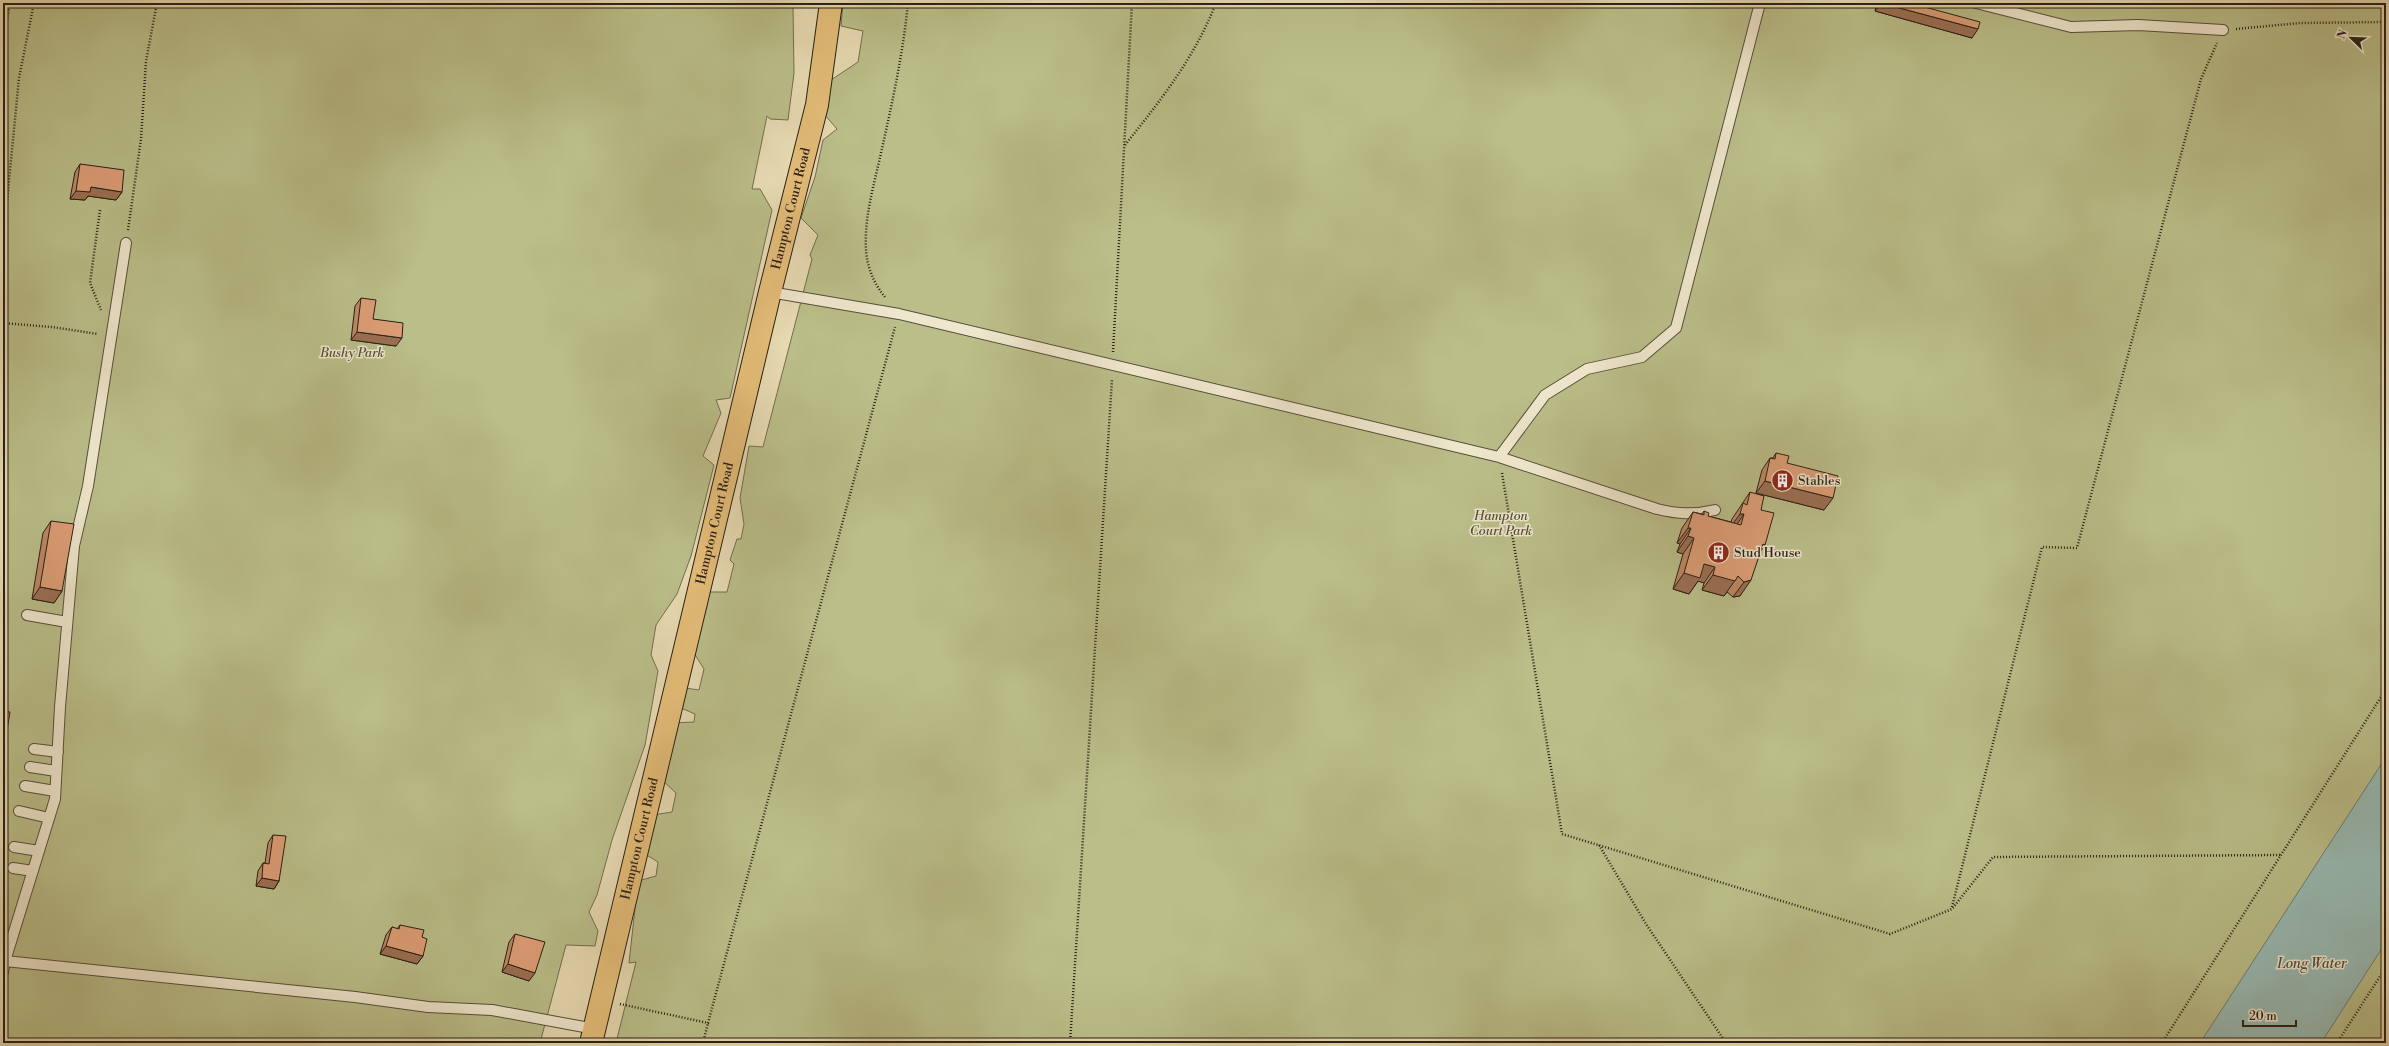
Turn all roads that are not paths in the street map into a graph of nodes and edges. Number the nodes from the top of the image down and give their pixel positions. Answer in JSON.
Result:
{"nodes":[{"id":1,"x":831,"y":3,"type":"edge"},
{"id":2,"x":1760,"y":3,"type":"edge"},
{"id":3,"x":1976,"y":3,"type":"edge"},
{"id":4,"x":2223,"y":30,"type":"road end"},
{"id":5,"x":126,"y":243,"type":"road end"},
{"id":6,"x":770,"y":292,"type":"junction"},
{"id":7,"x":1499,"y":457,"type":"junction"},
{"id":8,"x":1715,"y":510,"type":"dead end"},
{"id":9,"x":27,"y":615,"type":"dead end"},
{"id":10,"x":68,"y":622,"type":"junction"},
{"id":11,"x":34,"y":748,"type":"dead end"},
{"id":12,"x":58,"y":752,"type":"junction"},
{"id":13,"x":30,"y":767,"type":"dead end"},
{"id":14,"x":56,"y":771,"type":"junction"},
{"id":15,"x":26,"y":786,"type":"dead end"},
{"id":16,"x":55,"y":791,"type":"junction"},
{"id":17,"x":19,"y":811,"type":"dead end"},
{"id":18,"x":49,"y":818,"type":"junction"},
{"id":19,"x":14,"y":846,"type":"dead end"},
{"id":20,"x":39,"y":851,"type":"junction"},
{"id":21,"x":13,"y":868,"type":"dead end"},
{"id":22,"x":32,"y":871,"type":"junction"},
{"id":23,"x":4,"y":961,"type":"edge"},
{"id":24,"x":3,"y":972,"type":"edge"},
{"id":25,"x":593,"y":1036,"type":"edge"}],
"edges":[{"from":1,"to":6,"type":"main road","name":"Hampton Court Road"},
{"from":2,"to":7,"type":"lane"},
{"from":3,"to":4,"type":"lane"},
{"from":5,"to":10,"type":"lane"},
{"from":6,"to":7,"type":"lane"},
{"from":6,"to":25,"type":"main road","name":"Hampton Court Road"},
{"from":7,"to":8,"type":"lane"},
{"from":9,"to":10,"type":"lane"},
{"from":10,"to":12,"type":"lane"},
{"from":11,"to":12,"type":"lane"},
{"from":12,"to":14,"type":"lane"},
{"from":13,"to":14,"type":"lane"},
{"from":14,"to":16,"type":"lane"},
{"from":15,"to":16,"type":"lane"},
{"from":16,"to":18,"type":"lane"},
{"from":17,"to":18,"type":"lane"},
{"from":18,"to":20,"type":"lane"},
{"from":19,"to":20,"type":"lane"},
{"from":20,"to":22,"type":"lane"},
{"from":21,"to":22,"type":"lane"},
{"from":22,"to":23,"type":"lane"},
{"from":23,"to":24,"type":"lane"},
{"from":23,"to":25,"type":"lane"}]}
